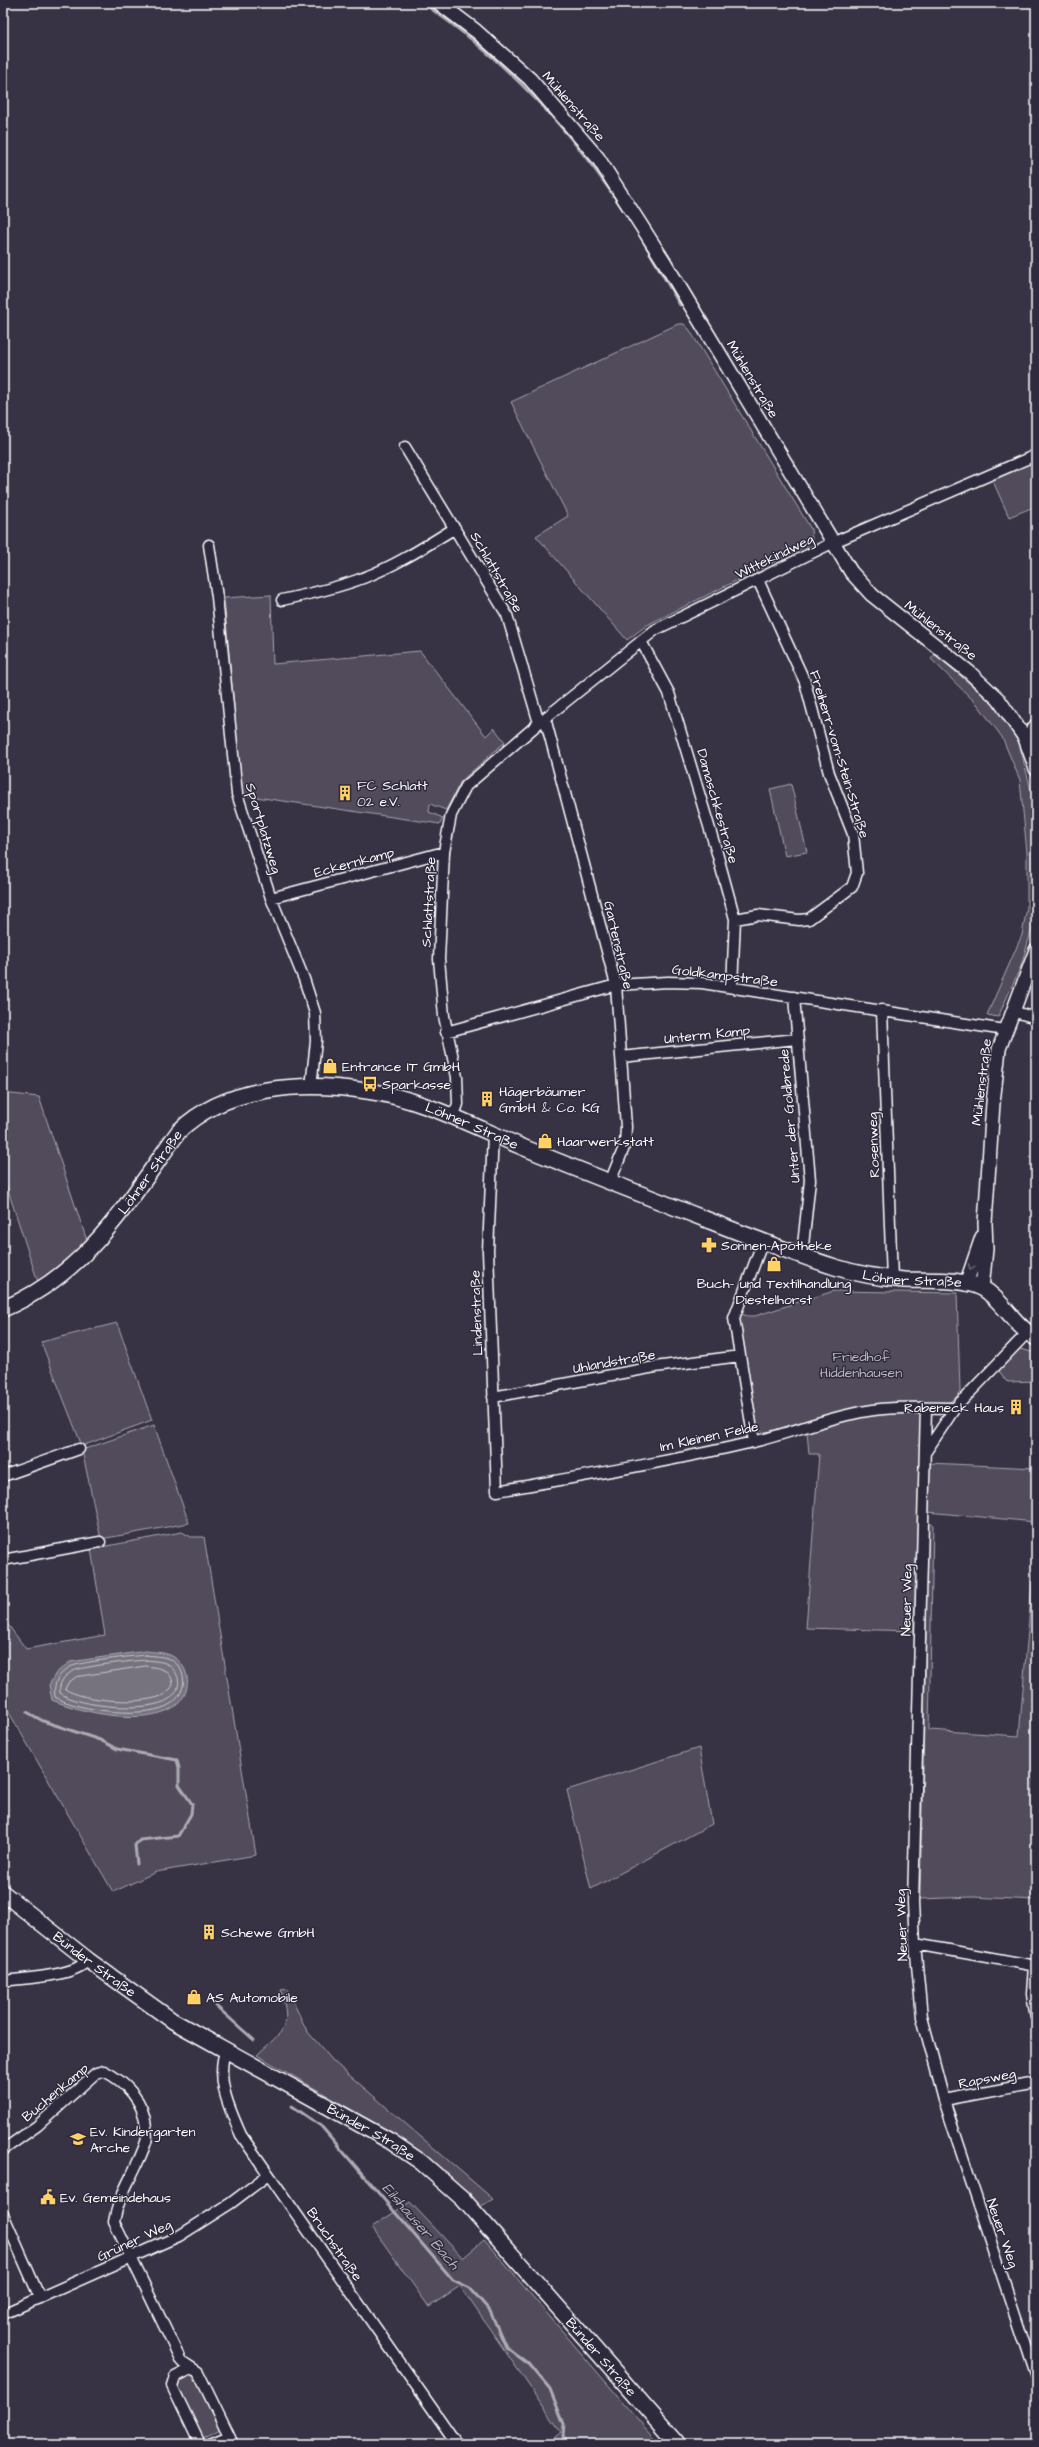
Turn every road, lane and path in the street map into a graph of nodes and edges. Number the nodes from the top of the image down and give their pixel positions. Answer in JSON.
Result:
{"nodes":[{"id":1,"x":439,"y":3,"type":"edge"},
{"id":2,"x":405,"y":447,"type":"dead end"},
{"id":3,"x":1036,"y":455,"type":"edge"},
{"id":4,"x":455,"y":528,"type":"junction"},
{"id":5,"x":832,"y":543,"type":"junction"},
{"id":6,"x":209,"y":545,"type":"dead end"},
{"id":7,"x":758,"y":580,"type":"junction"},
{"id":8,"x":282,"y":600,"type":"dead end"},
{"id":9,"x":641,"y":641,"type":"junction"},
{"id":10,"x":542,"y":720,"type":"junction"},
{"id":11,"x":1036,"y":723,"type":"edge"},
{"id":12,"x":1025,"y":738,"type":"junction"},
{"id":13,"x":1036,"y":769,"type":"edge"},
{"id":14,"x":444,"y":852,"type":"junction"},
{"id":15,"x":271,"y":898,"type":"junction"},
{"id":16,"x":735,"y":919,"type":"junction"},
{"id":17,"x":1036,"y":950,"type":"edge"},
{"id":18,"x":616,"y":985,"type":"junction"},
{"id":19,"x":732,"y":987,"type":"junction"},
{"id":20,"x":794,"y":997,"type":"junction"},
{"id":21,"x":882,"y":1010,"type":"junction"},
{"id":22,"x":1012,"y":1011,"type":"junction"},
{"id":23,"x":1036,"y":1018,"type":"edge"},
{"id":24,"x":1005,"y":1030,"type":"junction"},
{"id":25,"x":446,"y":1032,"type":"junction"},
{"id":26,"x":797,"y":1039,"type":"junction"},
{"id":27,"x":621,"y":1057,"type":"junction"},
{"id":28,"x":311,"y":1087,"type":"junction"},
{"id":29,"x":453,"y":1118,"type":"junction"},
{"id":30,"x":493,"y":1134,"type":"junction"},
{"id":31,"x":610,"y":1182,"type":"junction"},
{"id":32,"x":985,"y":1223,"type":"junction"},
{"id":33,"x":763,"y":1241,"type":"junction"},
{"id":34,"x":802,"y":1256,"type":"junction"},
{"id":35,"x":892,"y":1279,"type":"junction"},
{"id":36,"x":966,"y":1284,"type":"junction"},
{"id":37,"x":982,"y":1288,"type":"junction"},
{"id":38,"x":3,"y":1310,"type":"edge"},
{"id":39,"x":1032,"y":1336,"type":"edge"},
{"id":40,"x":740,"y":1356,"type":"junction"},
{"id":41,"x":493,"y":1397,"type":"junction"},
{"id":42,"x":926,"y":1408,"type":"junction"},
{"id":43,"x":955,"y":1408,"type":"junction"},
{"id":44,"x":754,"y":1442,"type":"junction"},
{"id":45,"x":79,"y":1449,"type":"dead end"},
{"id":46,"x":925,"y":1454,"type":"junction"},
{"id":47,"x":3,"y":1476,"type":"edge"},
{"id":48,"x":497,"y":1491,"type":"joint"},
{"id":49,"x":100,"y":1542,"type":"dead end"},
{"id":50,"x":3,"y":1560,"type":"edge"},
{"id":51,"x":3,"y":1893,"type":"edge"},
{"id":52,"x":915,"y":1944,"type":"junction"},
{"id":53,"x":88,"y":1960,"type":"junction"},
{"id":54,"x":1035,"y":1966,"type":"edge"},
{"id":55,"x":3,"y":1981,"type":"edge"},
{"id":56,"x":1036,"y":2017,"type":"edge"},
{"id":57,"x":226,"y":2049,"type":"junction"},
{"id":58,"x":1036,"y":2083,"type":"edge"},
{"id":59,"x":944,"y":2100,"type":"junction"},
{"id":60,"x":4,"y":2147,"type":"edge"},
{"id":61,"x":268,"y":2175,"type":"junction"},
{"id":62,"x":3,"y":2214,"type":"edge"},
{"id":63,"x":131,"y":2259,"type":"junction"},
{"id":64,"x":40,"y":2298,"type":"junction"},
{"id":65,"x":3,"y":2314,"type":"edge"},
{"id":66,"x":191,"y":2369,"type":"junction"},
{"id":67,"x":1036,"y":2378,"type":"edge"},
{"id":68,"x":231,"y":2440,"type":"edge"},
{"id":69,"x":200,"y":2444,"type":"edge"},
{"id":70,"x":210,"y":2444,"type":"edge"},
{"id":71,"x":457,"y":2444,"type":"edge"},
{"id":72,"x":678,"y":2444,"type":"edge"}],
"edges":[{"from":1,"to":5,"type":"street","name":"Mühlenstraße"},
{"from":2,"to":4,"type":"street","name":"Schlattstraße"},
{"from":3,"to":5,"type":"street","name":"Wittekindweg"},
{"from":4,"to":8,"type":"street"},
{"from":4,"to":10,"type":"street","name":"Schlattstraße"},
{"from":5,"to":7,"type":"street","name":"Wittekindweg"},
{"from":5,"to":12,"type":"street","name":"Mühlenstraße"},
{"from":6,"to":15,"type":"street","name":"Sportplatzweg"},
{"from":7,"to":9,"type":"street","name":"Wittekindweg"},
{"from":7,"to":16,"type":"street","name":"Freiherr-vom-Stein-Straße"},
{"from":9,"to":10,"type":"street","name":"Wittekindweg"},
{"from":9,"to":16,"type":"street","name":"Damaschkestraße"},
{"from":10,"to":14,"type":"street","name":"Schlattstraße"},
{"from":10,"to":18,"type":"street","name":"Gartenstraße"},
{"from":11,"to":12,"type":"street"},
{"from":12,"to":13,"type":"street","name":"Mühlenstraße"},
{"from":14,"to":15,"type":"street","name":"Eckernkamp"},
{"from":14,"to":25,"type":"street","name":"Schlattstraße"},
{"from":15,"to":28,"type":"street","name":"Sportplatzweg"},
{"from":16,"to":19,"type":"street","name":"Damaschkestraße"},
{"from":17,"to":22,"type":"street","name":"Mühlenstraße"},
{"from":18,"to":19,"type":"street","name":"Goldkampstraße"},
{"from":18,"to":25,"type":"street","name":"Goldkampstraße"},
{"from":18,"to":27,"type":"street","name":"Gartenstraße"},
{"from":19,"to":20,"type":"street","name":"Goldkampstraße"},
{"from":20,"to":21,"type":"street","name":"Goldkampstraße"},
{"from":20,"to":26,"type":"street","name":"Unter der Goldbrede"},
{"from":21,"to":24,"type":"street","name":"Goldkampstraße"},
{"from":21,"to":35,"type":"street","name":"Rosenweg"},
{"from":22,"to":23,"type":"street"},
{"from":22,"to":24,"type":"street","name":"Mühlenstraße"},
{"from":24,"to":32,"type":"street","name":"Mühlenstraße"},
{"from":25,"to":29,"type":"street","name":"Schlattstraße"},
{"from":26,"to":27,"type":"street","name":"Unterm Kamp"},
{"from":26,"to":34,"type":"street","name":"Unter der Goldbrede"},
{"from":27,"to":31,"type":"street","name":"Gartenstraße"},
{"from":28,"to":29,"type":"main road","name":"Löhner Straße"},
{"from":28,"to":38,"type":"main road","name":"Löhner Straße"},
{"from":29,"to":30,"type":"main road","name":"Löhner Straße"},
{"from":30,"to":31,"type":"main road","name":"Löhner Straße"},
{"from":30,"to":41,"type":"street","name":"Lindenstraße"},
{"from":31,"to":33,"type":"main road","name":"Löhner Straße"},
{"from":32,"to":36,"type":"street","name":"Mühlenstraße","one_way":true},
{"from":32,"to":37,"type":"street","name":"Mühlenstraße"},
{"from":33,"to":34,"type":"main road","name":"Löhner Straße"},
{"from":33,"to":40,"type":"street"},
{"from":34,"to":35,"type":"main road","name":"Löhner Straße"},
{"from":35,"to":36,"type":"main road","name":"Löhner Straße"},
{"from":36,"to":37,"type":"main road","name":"Löhner Straße"},
{"from":37,"to":39,"type":"main road","name":"Löhner Straße"},
{"from":39,"to":43,"type":"street"},
{"from":40,"to":41,"type":"street","name":"Uhlandstraße"},
{"from":40,"to":44,"type":"street"},
{"from":41,"to":48,"type":"street","name":"Lindenstraße"},
{"from":42,"to":43,"type":"street"},
{"from":42,"to":44,"type":"street","name":"Im Kleinen Felde"},
{"from":42,"to":46,"type":"street","name":"Neuer Weg"},
{"from":43,"to":46,"type":"street"},
{"from":44,"to":48,"type":"street","name":"Im Kleinen Felde"},
{"from":45,"to":47,"type":"street"},
{"from":46,"to":52,"type":"street","name":"Neuer Weg"},
{"from":49,"to":50,"type":"street"},
{"from":51,"to":53,"type":"main road","name":"Bünder Straße"},
{"from":52,"to":54,"type":"street"},
{"from":52,"to":59,"type":"street","name":"Neuer Weg"},
{"from":53,"to":55,"type":"street"},
{"from":53,"to":57,"type":"main road","name":"Bünder Straße"},
{"from":54,"to":56,"type":"street"},
{"from":57,"to":61,"type":"street","name":"Bruchstraße"},
{"from":57,"to":72,"type":"main road","name":"Bünder Straße"},
{"from":58,"to":59,"type":"street","name":"Rapsweg"},
{"from":59,"to":67,"type":"street","name":"Neuer Weg"},
{"from":60,"to":63,"type":"street","name":"Buchenkamp"},
{"from":61,"to":63,"type":"street","name":"Grüner Weg"},
{"from":61,"to":71,"type":"street","name":"Bruchstraße"},
{"from":62,"to":64,"type":"street"},
{"from":63,"to":64,"type":"street","name":"Grüner Weg"},
{"from":63,"to":66,"type":"street","name":"Buchenkamp"},
{"from":64,"to":65,"type":"street","name":"Grüner Weg"},
{"from":66,"to":68,"type":"street","name":"Buchenkamp"},
{"from":66,"to":69,"type":"street"},
{"from":68,"to":70,"type":"street"}]}
